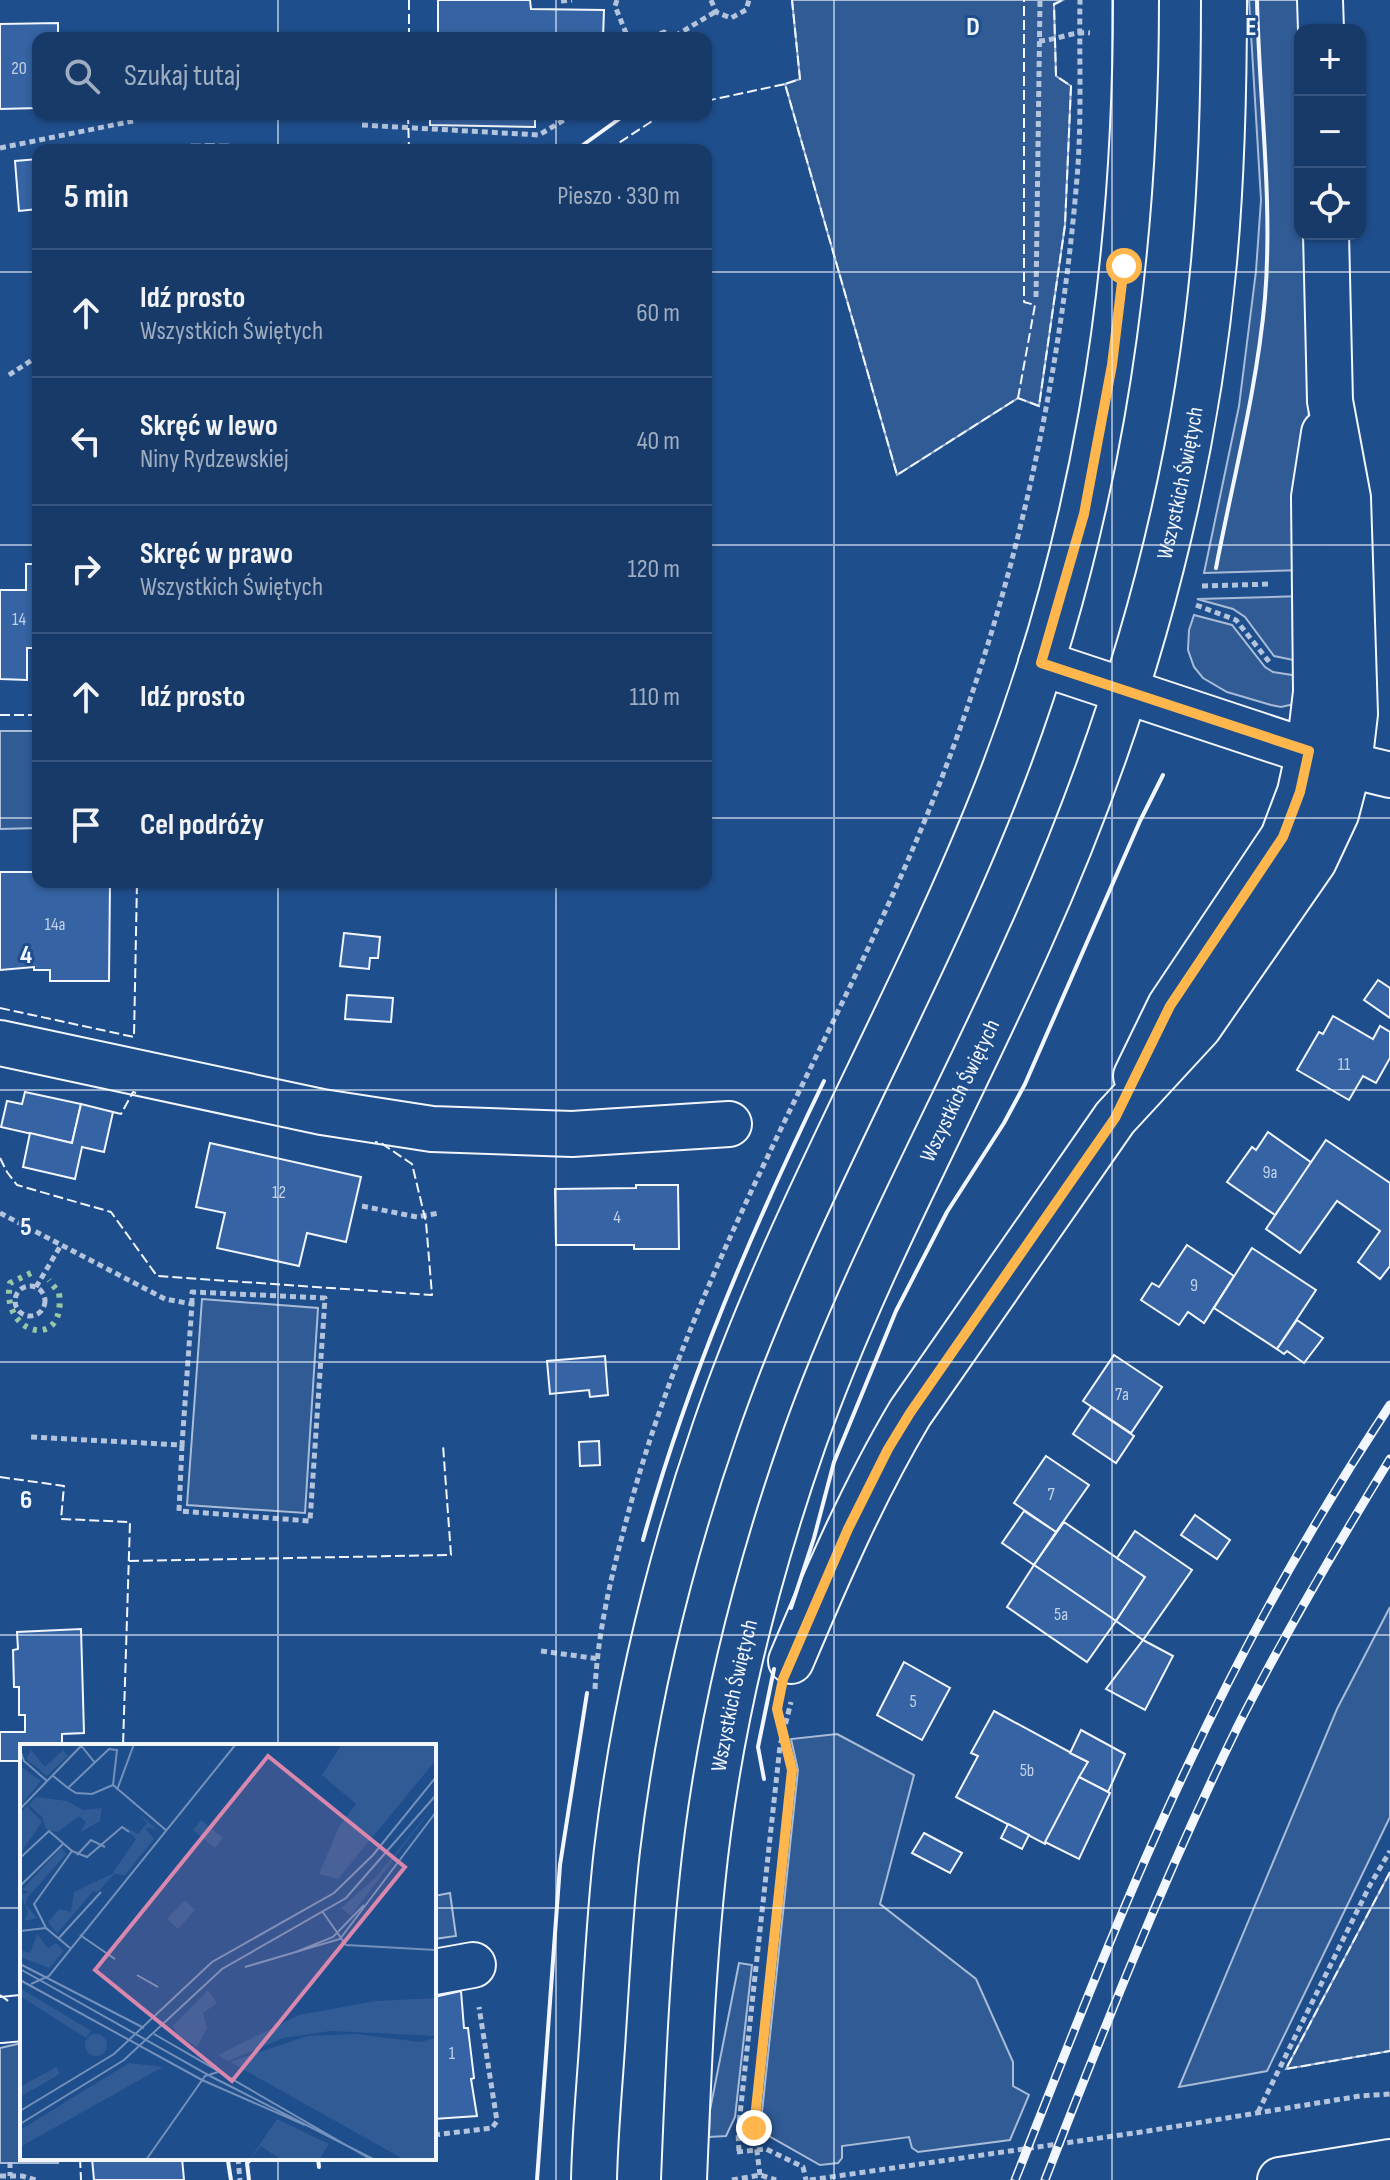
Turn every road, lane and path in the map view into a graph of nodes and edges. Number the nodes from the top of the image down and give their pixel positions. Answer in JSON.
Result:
{"nodes":[{"id":1,"x":572,"y":0,"type":"edge"},
{"id":2,"x":617,"y":0,"type":"edge"},
{"id":3,"x":711,"y":0,"type":"edge"},
{"id":4,"x":749,"y":0,"type":"edge"},
{"id":5,"x":1040,"y":0,"type":"edge"},
{"id":6,"x":1136,"y":0,"type":"edge"},
{"id":7,"x":1224,"y":0,"type":"edge"},
{"id":8,"x":1320,"y":0,"type":"edge"},
{"id":9,"x":561,"y":1,"type":"edge"},
{"id":10,"x":716,"y":12,"type":"junction"},
{"id":11,"x":1321,"y":24,"type":"edge"},
{"id":12,"x":626,"y":32,"type":"edge"},
{"id":13,"x":683,"y":32,"type":"edge"},
{"id":14,"x":1095,"y":33,"type":"dead end"},
{"id":15,"x":1039,"y":41,"type":"junction"},
{"id":16,"x":564,"y":120,"type":"edge"},
{"id":17,"x":133,"y":121,"type":"dead end"},
{"id":18,"x":362,"y":125,"type":"dead end"},
{"id":19,"x":0,"y":148,"type":"edge"},
{"id":20,"x":1326,"y":240,"type":"edge"},
{"id":21,"x":1036,"y":297,"type":"dead end"},
{"id":22,"x":32,"y":360,"type":"edge"},
{"id":23,"x":9,"y":375,"type":"dead end"},
{"id":24,"x":1041,"y":663,"type":"junction"},
{"id":25,"x":1127,"y":691,"type":"junction"},
{"id":26,"x":1350,"y":764,"type":"edge"},
{"id":27,"x":0,"y":1043,"type":"edge"},
{"id":28,"x":729,"y":1124,"type":"dead end"},
{"id":29,"x":362,"y":1206,"type":"dead end"},
{"id":30,"x":0,"y":1213,"type":"edge"},
{"id":31,"x":439,"y":1213,"type":"dead end"},
{"id":32,"x":61,"y":1245,"type":"junction"},
{"id":33,"x":36,"y":1287,"type":"junction"},
{"id":34,"x":192,"y":1304,"type":"junction"},
{"id":35,"x":31,"y":1437,"type":"dead end"},
{"id":36,"x":182,"y":1445,"type":"junction"},
{"id":37,"x":541,"y":1651,"type":"dead end"},
{"id":38,"x":597,"y":1658,"type":"dead end"},
{"id":39,"x":791,"y":1661,"type":"junction"},
{"id":40,"x":783,"y":1733,"type":"junction"},
{"id":41,"x":1390,"y":1851,"type":"edge"},
{"id":42,"x":454,"y":1969,"type":"edge"},
{"id":43,"x":20,"y":2018,"type":"edge"},
{"id":44,"x":0,"y":2020,"type":"edge"},
{"id":45,"x":1390,"y":2094,"type":"edge"},
{"id":46,"x":1258,"y":2112,"type":"junction"},
{"id":47,"x":436,"y":2135,"type":"edge"},
{"id":48,"x":756,"y":2150,"type":"junction"},
{"id":49,"x":739,"y":2151,"type":"junction"},
{"id":50,"x":726,"y":2153,"type":"dead end"},
{"id":51,"x":238,"y":2160,"type":"edge"},
{"id":52,"x":10,"y":2162,"type":"dead end"},
{"id":53,"x":1390,"y":2162,"type":"edge"},
{"id":54,"x":760,"y":2175,"type":"junction"},
{"id":55,"x":0,"y":2176,"type":"edge"},
{"id":56,"x":10,"y":2176,"type":"junction"},
{"id":57,"x":36,"y":2180,"type":"edge"},
{"id":58,"x":240,"y":2180,"type":"edge"},
{"id":59,"x":594,"y":2180,"type":"edge"},
{"id":60,"x":684,"y":2180,"type":"edge"},
{"id":61,"x":732,"y":2180,"type":"edge"},
{"id":62,"x":776,"y":2180,"type":"edge"},
{"id":63,"x":808,"y":2180,"type":"edge"},
{"id":64,"x":1284,"y":2180,"type":"edge"}],
"edges":[{"from":1,"to":9,"type":"path"},
{"from":2,"to":12,"type":"path"},
{"from":3,"to":10,"type":"path"},
{"from":4,"to":10,"type":"path"},
{"from":5,"to":15,"type":"path"},
{"from":6,"to":24,"type":"street"},
{"from":7,"to":25,"type":"street","name":"Wszystkich Świętych"},
{"from":8,"to":11,"type":"street"},
{"from":10,"to":13,"type":"path"},
{"from":14,"to":15,"type":"path"},
{"from":15,"to":21,"type":"path"},
{"from":16,"to":18,"type":"path"},
{"from":17,"to":19,"type":"path"},
{"from":20,"to":26,"type":"street"},
{"from":22,"to":23,"type":"path"},
{"from":24,"to":25,"type":"street"},
{"from":24,"to":59,"type":"street"},
{"from":25,"to":26,"type":"street"},
{"from":25,"to":60,"type":"street","name":"Wszystkich Świętych"},
{"from":26,"to":39,"type":"street"},
{"from":27,"to":28,"type":"street"},
{"from":29,"to":31,"type":"path"},
{"from":30,"to":32,"type":"path"},
{"from":32,"to":33,"type":"path"},
{"from":32,"to":34,"type":"path"},
{"from":33,"to":33,"type":"path"},
{"from":34,"to":36,"type":"path"},
{"from":34,"to":36,"type":"path"},
{"from":35,"to":36,"type":"path"},
{"from":37,"to":38,"type":"path"},
{"from":39,"to":40,"type":"path"},
{"from":39,"to":40,"type":"path"},
{"from":40,"to":48,"type":"path"},
{"from":40,"to":49,"type":"path"},
{"from":41,"to":46,"type":"path"},
{"from":42,"to":47,"type":"path"},
{"from":43,"to":44,"type":"street"},
{"from":45,"to":46,"type":"path"},
{"from":46,"to":63,"type":"path"},
{"from":48,"to":49,"type":"path"},
{"from":48,"to":54,"type":"path"},
{"from":48,"to":63,"type":"path"},
{"from":49,"to":50,"type":"path"},
{"from":51,"to":58,"type":"path"},
{"from":52,"to":56,"type":"path"},
{"from":53,"to":64,"type":"street"},
{"from":54,"to":61,"type":"path"},
{"from":54,"to":62,"type":"path"},
{"from":55,"to":56,"type":"path"},
{"from":56,"to":57,"type":"path"}]}
